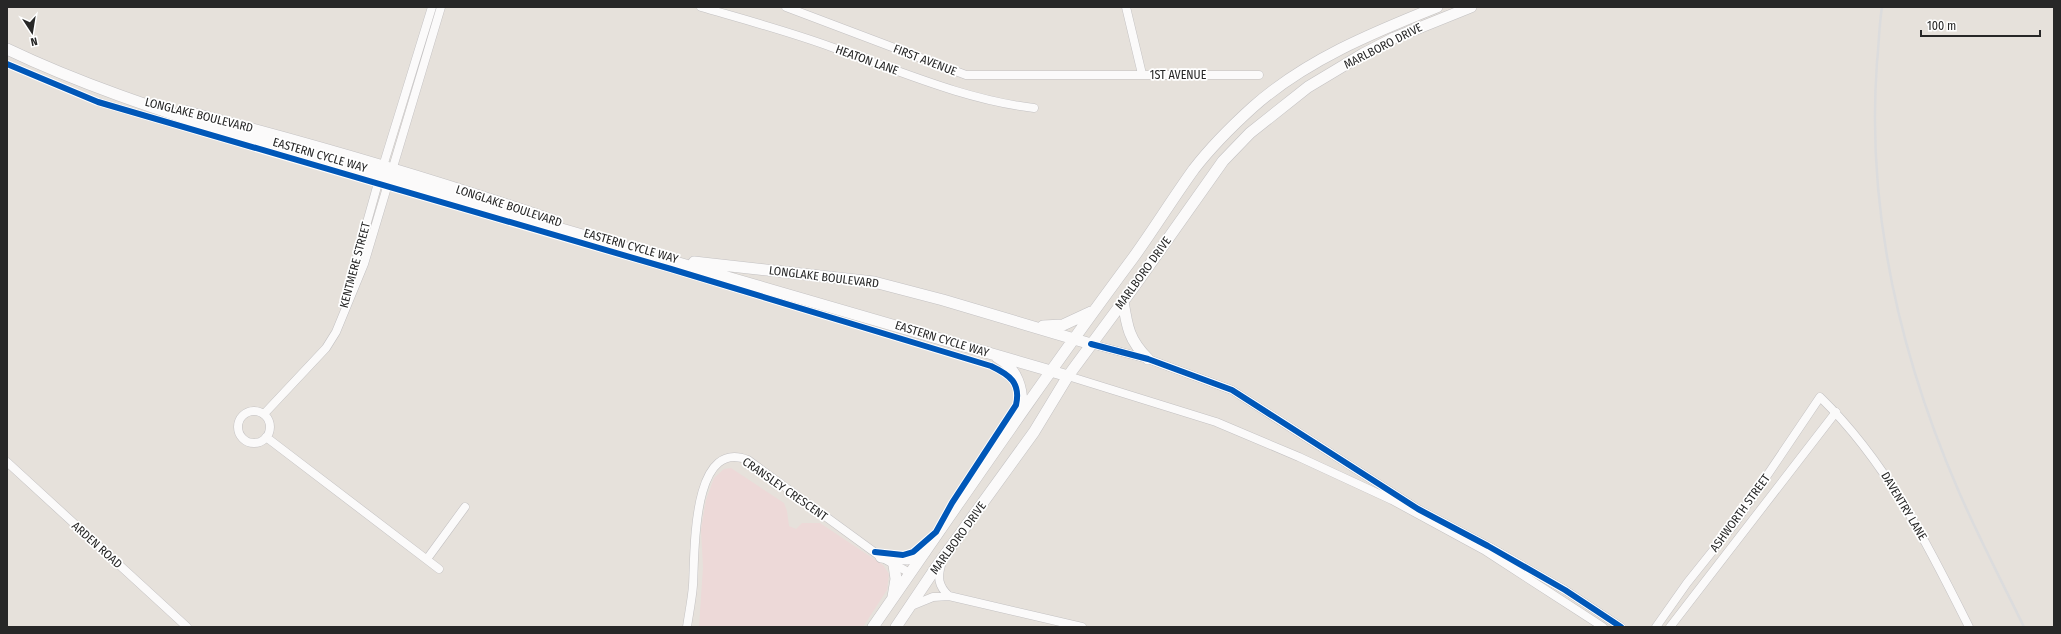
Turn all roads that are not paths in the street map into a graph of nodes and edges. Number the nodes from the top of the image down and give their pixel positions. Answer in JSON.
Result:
{"nodes":[{"id":1,"x":432,"y":7,"type":"edge"},
{"id":2,"x":441,"y":7,"type":"edge"},
{"id":3,"x":701,"y":7,"type":"edge"},
{"id":4,"x":786,"y":7,"type":"edge"},
{"id":5,"x":1126,"y":7,"type":"edge"},
{"id":6,"x":1437,"y":7,"type":"edge"},
{"id":7,"x":1471,"y":7,"type":"edge"},
{"id":8,"x":7,"y":49,"type":"edge"},
{"id":9,"x":1142,"y":74,"type":"junction"},
{"id":10,"x":1259,"y":75,"type":"dead end"},
{"id":11,"x":1034,"y":108,"type":"dead end"},
{"id":12,"x":386,"y":173,"type":"junction"},
{"id":13,"x":700,"y":267,"type":"junction"},
{"id":14,"x":1123,"y":302,"type":"junction"},
{"id":15,"x":1095,"y":309,"type":"junction"},
{"id":16,"x":1032,"y":326,"type":"junction"},
{"id":17,"x":1074,"y":338,"type":"junction"},
{"id":18,"x":1091,"y":344,"type":"junction"},
{"id":19,"x":985,"y":351,"type":"junction"},
{"id":20,"x":1148,"y":359,"type":"junction"},
{"id":21,"x":1051,"y":371,"type":"junction"},
{"id":22,"x":1068,"y":376,"type":"junction"},
{"id":23,"x":1820,"y":397,"type":"joint"},
{"id":24,"x":1836,"y":412,"type":"junction"},
{"id":25,"x":1021,"y":413,"type":"junction"},
{"id":26,"x":264,"y":414,"type":"junction"},
{"id":27,"x":266,"y":437,"type":"junction"},
{"id":28,"x":7,"y":462,"type":"edge"},
{"id":29,"x":466,"y":507,"type":"dead end"},
{"id":30,"x":1416,"y":511,"type":"junction"},
{"id":31,"x":926,"y":552,"type":"junction"},
{"id":32,"x":881,"y":557,"type":"junction"},
{"id":33,"x":427,"y":559,"type":"junction"},
{"id":34,"x":940,"y":562,"type":"junction"},
{"id":35,"x":894,"y":565,"type":"junction"},
{"id":36,"x":439,"y":569,"type":"dead end"},
{"id":37,"x":910,"y":574,"type":"junction"},
{"id":38,"x":949,"y":596,"type":"junction"},
{"id":39,"x":893,"y":599,"type":"junction"},
{"id":40,"x":910,"y":606,"type":"junction"},
{"id":41,"x":187,"y":627,"type":"edge"},
{"id":42,"x":687,"y":627,"type":"edge"},
{"id":43,"x":873,"y":627,"type":"edge"},
{"id":44,"x":896,"y":627,"type":"edge"},
{"id":45,"x":1082,"y":627,"type":"edge"},
{"id":46,"x":1603,"y":627,"type":"edge"},
{"id":47,"x":1621,"y":627,"type":"edge"},
{"id":48,"x":1656,"y":627,"type":"edge"},
{"id":49,"x":1670,"y":627,"type":"edge"},
{"id":50,"x":1969,"y":627,"type":"edge"}],
"edges":[{"from":1,"to":12,"type":"street","name":"KENTMERE STREET"},
{"from":2,"to":12,"type":"street","name":"KENTMERE STREET"},
{"from":3,"to":11,"type":"street","name":"HEATON LANE"},
{"from":4,"to":9,"type":"street","name":"FIRST AVENUE"},
{"from":5,"to":9,"type":"street","name":"1ST AVENUE"},
{"from":6,"to":15,"type":"main road","name":"MARLBORO DRIVE"},
{"from":7,"to":14,"type":"main road","name":"MARLBORO DRIVE"},
{"from":8,"to":12,"type":"main road","name":"LONGLAKE BOULEVARD"},
{"from":9,"to":10,"type":"street","name":"1ST AVENUE"},
{"from":12,"to":13,"type":"main road","name":"LONGLAKE BOULEVARD"},
{"from":12,"to":26,"type":"street","name":"KENTMERE STREET"},
{"from":13,"to":16,"type":"main road","name":"LONGLAKE BOULEVARD"},
{"from":13,"to":19,"type":"main road","name":"LONGLAKE BOULEVARD"},
{"from":14,"to":18,"type":"main road","name":"MARLBORO DRIVE"},
{"from":14,"to":20,"type":"main road"},
{"from":15,"to":16,"type":"main road"},
{"from":15,"to":17,"type":"main road","name":"MARLBORO DRIVE"},
{"from":16,"to":17,"type":"main road","name":"LONGLAKE BOULEVARD"},
{"from":17,"to":18,"type":"main road","name":"LONGLAKE BOULEVARD"},
{"from":17,"to":21,"type":"main road","name":"MARLBORO DRIVE"},
{"from":18,"to":20,"type":"street"},
{"from":18,"to":22,"type":"main road","name":"MARLBORO DRIVE"},
{"from":19,"to":21,"type":"main road","name":"LONGLAKE BOULEVARD"},
{"from":19,"to":25,"type":"main road"},
{"from":20,"to":30,"type":"street"},
{"from":21,"to":22,"type":"main road","name":"LONGLAKE BOULEVARD"},
{"from":21,"to":25,"type":"main road","name":"MARLBORO DRIVE"},
{"from":22,"to":30,"type":"street"},
{"from":22,"to":34,"type":"main road","name":"MARLBORO DRIVE"},
{"from":23,"to":24,"type":"street","name":"DAVENTRY LANE"},
{"from":23,"to":48,"type":"street","name":"ASHWORTH STREET"},
{"from":24,"to":49,"type":"street","name":"ASHWORTH STREET"},
{"from":24,"to":50,"type":"street","name":"DAVENTRY LANE"},
{"from":25,"to":31,"type":"main road","name":"MARLBORO DRIVE"},
{"from":26,"to":27,"type":"street"},
{"from":26,"to":27,"type":"street"},
{"from":27,"to":33,"type":"street"},
{"from":28,"to":41,"type":"street","name":"ARDEN ROAD"},
{"from":29,"to":33,"type":"street"},
{"from":30,"to":46,"type":"street"},
{"from":30,"to":47,"type":"street"},
{"from":31,"to":32,"type":"main road"},
{"from":31,"to":37,"type":"main road","name":"MARLBORO DRIVE"},
{"from":32,"to":35,"type":"street","name":"CRANSLEY CRESCENT"},
{"from":32,"to":42,"type":"street","name":"CRANSLEY CRESCENT"},
{"from":33,"to":36,"type":"street"},
{"from":34,"to":37,"type":"main road"},
{"from":34,"to":38,"type":"street"},
{"from":34,"to":40,"type":"main road","name":"MARLBORO DRIVE"},
{"from":35,"to":37,"type":"street","name":"CRANSLEY CRESCENT"},
{"from":35,"to":39,"type":"main road"},
{"from":37,"to":39,"type":"main road","name":"MARLBORO DRIVE"},
{"from":38,"to":40,"type":"street"},
{"from":38,"to":45,"type":"street"},
{"from":39,"to":43,"type":"main road","name":"MARLBORO DRIVE"},
{"from":40,"to":44,"type":"main road","name":"MARLBORO DRIVE"}]}
